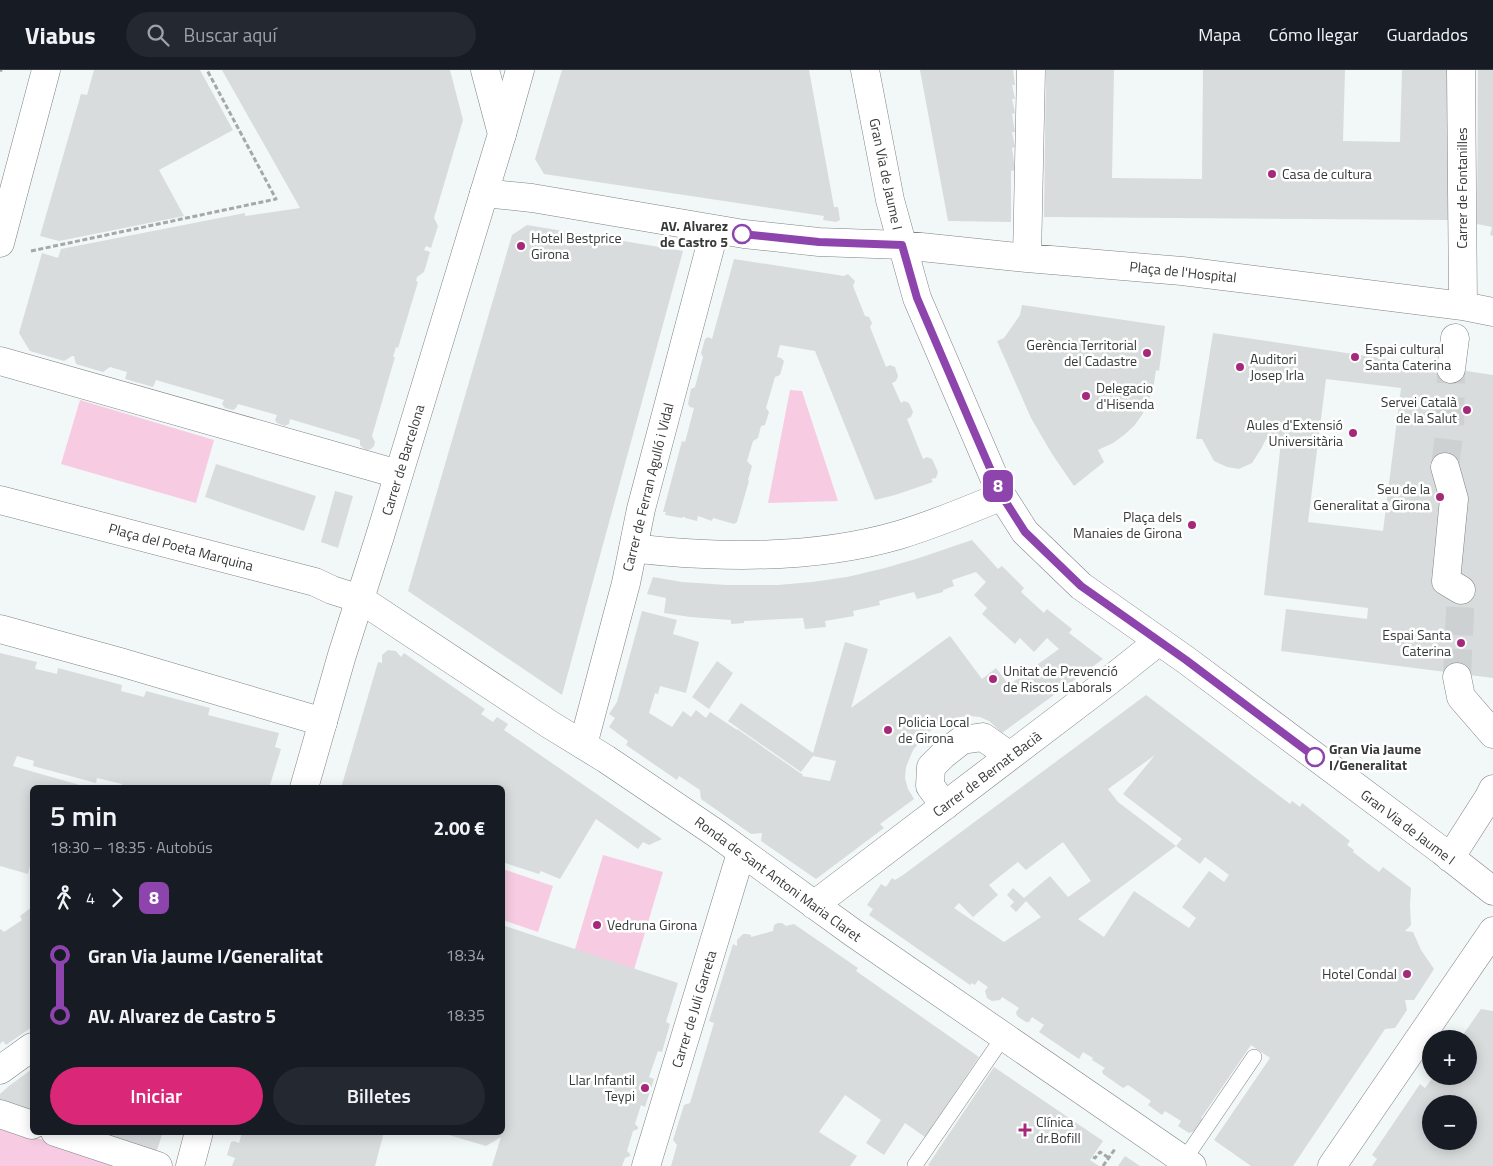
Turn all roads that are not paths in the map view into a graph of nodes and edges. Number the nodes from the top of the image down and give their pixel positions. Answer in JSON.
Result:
{"nodes":[{"id":1,"x":46,"y":70,"type":"edge"},
{"id":2,"x":484,"y":70,"type":"edge"},
{"id":3,"x":520,"y":70,"type":"edge"},
{"id":4,"x":865,"y":70,"type":"edge"},
{"id":5,"x":1032,"y":70,"type":"edge"},
{"id":6,"x":1461,"y":70,"type":"edge"},
{"id":7,"x":502,"y":134,"type":"junction"},
{"id":8,"x":484,"y":193,"type":"junction"},
{"id":9,"x":714,"y":229,"type":"junction"},
{"id":10,"x":0,"y":243,"type":"edge"},
{"id":11,"x":902,"y":245,"type":"junction"},
{"id":12,"x":1028,"y":258,"type":"junction"},
{"id":13,"x":1462,"y":306,"type":"junction"},
{"id":14,"x":1493,"y":312,"type":"edge"},
{"id":15,"x":1455,"y":338,"type":"dead end"},
{"id":16,"x":0,"y":361,"type":"edge"},
{"id":17,"x":1452,"y":369,"type":"tunnel mouth"},
{"id":18,"x":1445,"y":467,"type":"tunnel mouth"},
{"id":19,"x":398,"y":474,"type":"junction"},
{"id":20,"x":1002,"y":496,"type":"junction"},
{"id":21,"x":0,"y":500,"type":"edge"},
{"id":22,"x":632,"y":548,"type":"junction"},
{"id":23,"x":1461,"y":590,"type":"tunnel mouth"},
{"id":24,"x":360,"y":599,"type":"junction"},
{"id":25,"x":0,"y":629,"type":"edge"},
{"id":26,"x":1159,"y":641,"type":"junction"},
{"id":27,"x":1457,"y":677,"type":"tunnel mouth"},
{"id":28,"x":323,"y":722,"type":"junction"},
{"id":29,"x":1493,"y":734,"type":"edge"},
{"id":30,"x":583,"y":745,"type":"junction"},
{"id":31,"x":1010,"y":756,"type":"junction"},
{"id":32,"x":305,"y":785,"type":"edge"},
{"id":33,"x":1493,"y":789,"type":"edge"},
{"id":34,"x":945,"y":806,"type":"junction"},
{"id":35,"x":741,"y":853,"type":"junction"},
{"id":36,"x":1450,"y":858,"type":"junction"},
{"id":37,"x":1493,"y":891,"type":"edge"},
{"id":38,"x":814,"y":905,"type":"junction"},
{"id":39,"x":1493,"y":931,"type":"edge"},
{"id":40,"x":1004,"y":1036,"type":"junction"},
{"id":41,"x":30,"y":1048,"type":"edge"},
{"id":42,"x":1254,"y":1057,"type":"dead end"},
{"id":43,"x":0,"y":1070,"type":"edge"},
{"id":44,"x":0,"y":1114,"type":"edge"},
{"id":45,"x":30,"y":1124,"type":"edge"},
{"id":46,"x":64,"y":1135,"type":"edge"},
{"id":47,"x":198,"y":1135,"type":"edge"},
{"id":48,"x":1188,"y":1163,"type":"edge"},
{"id":49,"x":915,"y":1165,"type":"edge"},
{"id":50,"x":158,"y":1166,"type":"edge"},
{"id":51,"x":190,"y":1166,"type":"edge"},
{"id":52,"x":646,"y":1166,"type":"edge"},
{"id":53,"x":1332,"y":1166,"type":"edge"}],
"edges":[{"from":1,"to":10,"type":"street"},
{"from":2,"to":7,"type":"street"},
{"from":3,"to":7,"type":"street","name":"Carrer de Barcelona"},
{"from":4,"to":11,"type":"street","name":"Gran Via de Jaume I"},
{"from":5,"to":12,"type":"street"},
{"from":6,"to":13,"type":"street","name":"Carrer de Fontanilles"},
{"from":7,"to":8,"type":"street","name":"Carrer de Barcelona"},
{"from":8,"to":9,"type":"street","name":"Plaça de l'Hospital"},
{"from":8,"to":19,"type":"street","name":"Carrer de Barcelona"},
{"from":9,"to":11,"type":"street","name":"Plaça de l'Hospital"},
{"from":9,"to":22,"type":"street","name":"Carrer de Ferran Agulló i Vidal"},
{"from":11,"to":12,"type":"street","name":"Plaça de l'Hospital"},
{"from":11,"to":20,"type":"street","name":"Gran Via de Jaume I"},
{"from":12,"to":13,"type":"street","name":"Plaça de l'Hospital"},
{"from":13,"to":14,"type":"street","name":"Plaça de l'Hospital"},
{"from":15,"to":17,"type":"street"},
{"from":16,"to":19,"type":"street"},
{"from":18,"to":23,"type":"street"},
{"from":19,"to":24,"type":"street","name":"Carrer de Barcelona"},
{"from":20,"to":22,"type":"street"},
{"from":20,"to":26,"type":"street","name":"Gran Via de Jaume I"},
{"from":21,"to":24,"type":"street","name":"Plaça del Poeta Marquina"},
{"from":22,"to":30,"type":"street","name":"Carrer de Ferran Agulló i Vidal"},
{"from":24,"to":28,"type":"street","name":"Carrer de Barcelona"},
{"from":24,"to":30,"type":"street","name":"Ronda de Sant Antoni Maria Claret"},
{"from":25,"to":28,"type":"street"},
{"from":26,"to":31,"type":"street","name":"Carrer de Bernat Bacià"},
{"from":26,"to":36,"type":"street","name":"Gran Via de Jaume I"},
{"from":27,"to":29,"type":"street"},
{"from":28,"to":32,"type":"street","name":"Carrer de Barcelona"},
{"from":30,"to":35,"type":"street","name":"Ronda de Sant Antoni Maria Claret"},
{"from":31,"to":34,"type":"street","name":"Carrer de Bernat Bacià"},
{"from":31,"to":34,"type":"street"},
{"from":33,"to":36,"type":"street"},
{"from":34,"to":38,"type":"street","name":"Carrer de Bernat Bacià"},
{"from":35,"to":38,"type":"street","name":"Ronda de Sant Antoni Maria Claret"},
{"from":35,"to":52,"type":"street","name":"Carrer de Juli Garreta"},
{"from":36,"to":37,"type":"street","name":"Gran Via de Jaume I"},
{"from":38,"to":40,"type":"street","name":"Ronda de Sant Antoni Maria Claret"},
{"from":39,"to":53,"type":"street"},
{"from":40,"to":48,"type":"street","name":"Ronda de Sant Antoni Maria Claret"},
{"from":40,"to":49,"type":"lane"},
{"from":41,"to":43,"type":"street"},
{"from":42,"to":48,"type":"lane"},
{"from":44,"to":45,"type":"street"},
{"from":46,"to":50,"type":"street"},
{"from":47,"to":51,"type":"street"}]}
